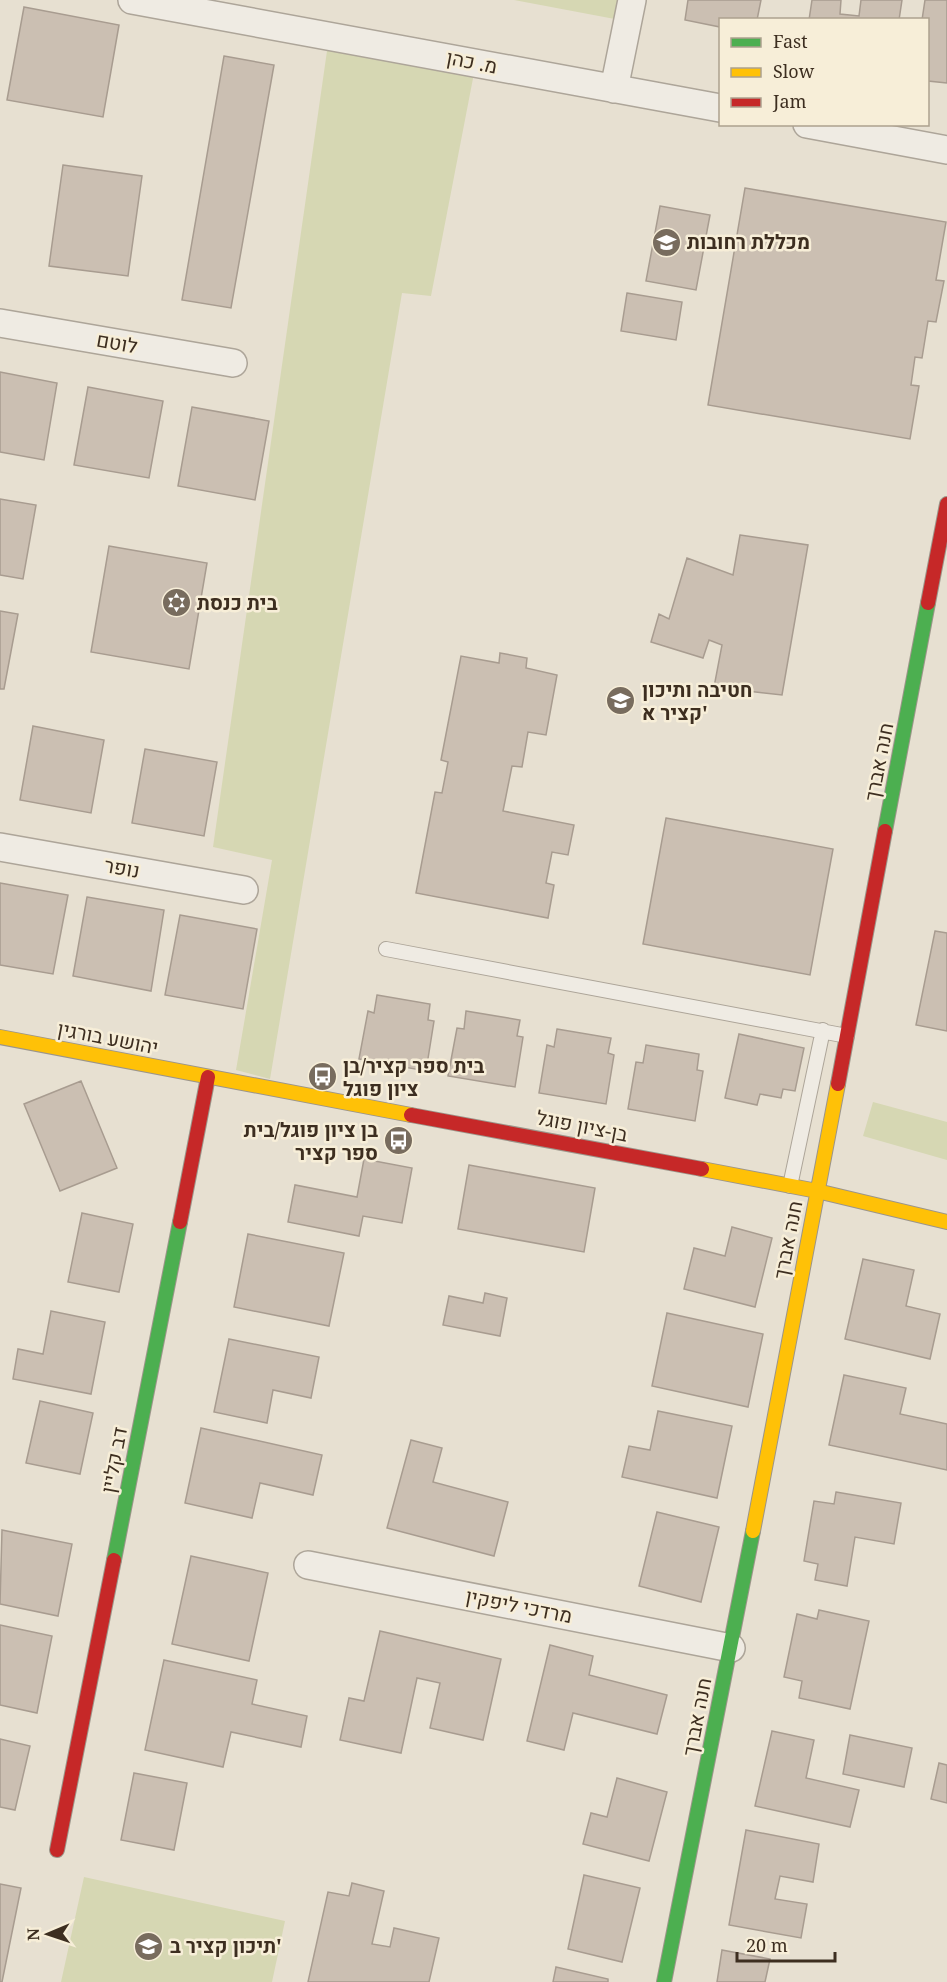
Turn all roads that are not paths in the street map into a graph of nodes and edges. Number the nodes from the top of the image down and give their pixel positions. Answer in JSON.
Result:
{"nodes":[{"id":1,"x":132,"y":0,"type":"edge"},
{"id":2,"x":632,"y":0,"type":"edge"},
{"id":3,"x":226,"y":8,"type":"edge"},
{"id":4,"x":614,"y":89,"type":"junction"},
{"id":5,"x":719,"y":108,"type":"edge"},
{"id":6,"x":818,"y":126,"type":"edge"},
{"id":7,"x":947,"y":150,"type":"edge"},
{"id":8,"x":0,"y":323,"type":"edge"},
{"id":9,"x":233,"y":363,"type":"dead end"},
{"id":10,"x":947,"y":504,"type":"edge"},
{"id":11,"x":0,"y":847,"type":"edge"},
{"id":12,"x":244,"y":890,"type":"dead end"},
{"id":13,"x":386,"y":949,"type":"dead end"},
{"id":14,"x":823,"y":1030,"type":"junction"},
{"id":15,"x":848,"y":1036,"type":"junction"},
{"id":16,"x":0,"y":1038,"type":"edge"},
{"id":17,"x":208,"y":1077,"type":"junction"},
{"id":18,"x":790,"y":1186,"type":"junction"},
{"id":19,"x":817,"y":1191,"type":"junction"},
{"id":20,"x":947,"y":1222,"type":"edge"},
{"id":21,"x":308,"y":1564,"type":"dead end"},
{"id":22,"x":731,"y":1648,"type":"junction"},
{"id":23,"x":57,"y":1850,"type":"dead end"},
{"id":24,"x":664,"y":1982,"type":"edge"}],
"edges":[{"from":1,"to":3,"type":"street","name":"מ. כהן"},
{"from":2,"to":4,"type":"street"},
{"from":3,"to":4,"type":"street","name":"מ. כהן"},
{"from":4,"to":5,"type":"street","name":"מ. כהן"},
{"from":6,"to":7,"type":"street"},
{"from":8,"to":9,"type":"street","name":"לוטם"},
{"from":10,"to":15,"type":"street","name":"חנה אברך"},
{"from":11,"to":12,"type":"street","name":"נופר"},
{"from":13,"to":14,"type":"lane"},
{"from":14,"to":15,"type":"lane"},
{"from":14,"to":18,"type":"lane"},
{"from":15,"to":19,"type":"street","name":"חנה אברך"},
{"from":16,"to":17,"type":"street","name":"יהושע בורגין"},
{"from":17,"to":18,"type":"street","name":"בן-ציון פוגל"},
{"from":17,"to":23,"type":"street","name":"דב קליין"},
{"from":18,"to":19,"type":"street","name":"בן-ציון פוגל"},
{"from":19,"to":20,"type":"street","name":"בן-ציון פוגל"},
{"from":19,"to":22,"type":"street","name":"חנה אברך"},
{"from":21,"to":22,"type":"street","name":"מרדכי ליפקין"},
{"from":22,"to":24,"type":"street","name":"חנה אברך"}]}
